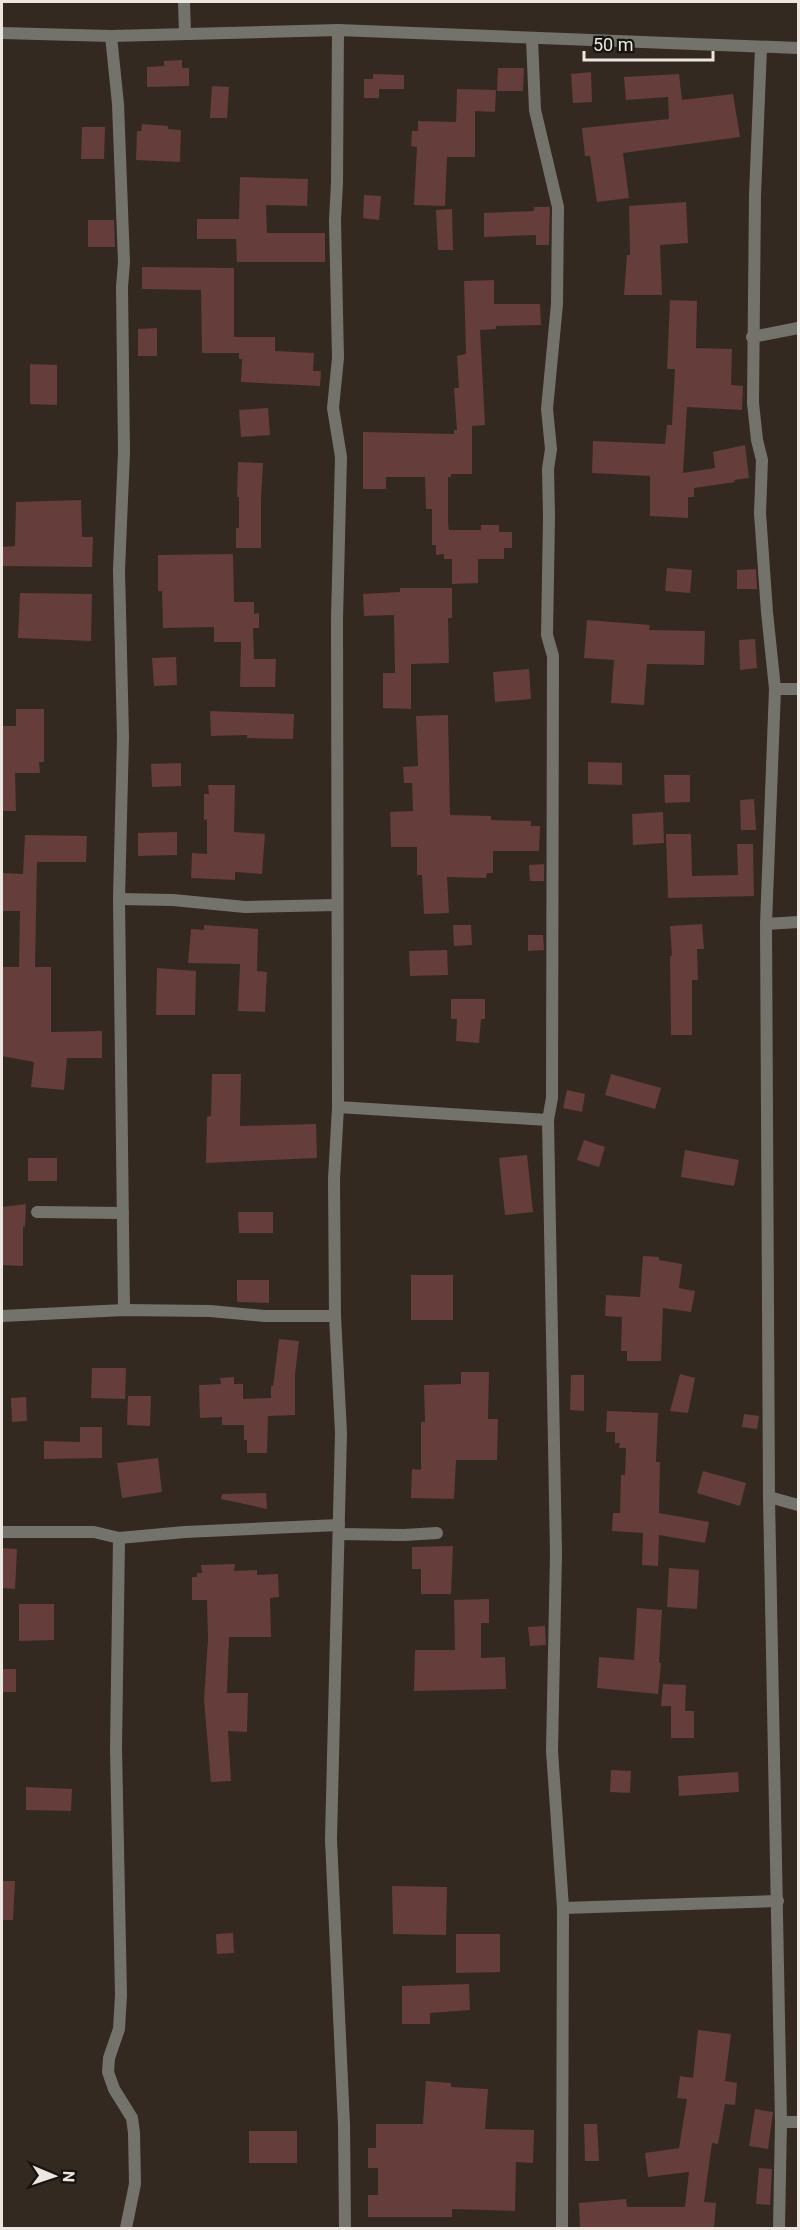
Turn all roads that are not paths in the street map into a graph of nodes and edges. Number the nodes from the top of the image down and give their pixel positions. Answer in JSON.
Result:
{"nodes":[{"id":1,"x":184,"y":2,"type":"edge"},
{"id":2,"x":338,"y":30,"type":"junction"},
{"id":3,"x":2,"y":33,"type":"edge"},
{"id":4,"x":185,"y":33,"type":"junction"},
{"id":5,"x":111,"y":36,"type":"junction"},
{"id":6,"x":532,"y":39,"type":"junction"},
{"id":7,"x":761,"y":48,"type":"junction"},
{"id":8,"x":798,"y":48,"type":"edge"},
{"id":9,"x":798,"y":328,"type":"edge"},
{"id":10,"x":752,"y":337,"type":"junction"},
{"id":11,"x":775,"y":688,"type":"junction"},
{"id":12,"x":798,"y":688,"type":"edge"},
{"id":13,"x":119,"y":899,"type":"junction"},
{"id":14,"x":337,"y":905,"type":"junction"},
{"id":15,"x":798,"y":922,"type":"edge"},
{"id":16,"x":766,"y":924,"type":"junction"},
{"id":17,"x":338,"y":1107,"type":"junction"},
{"id":18,"x":548,"y":1120,"type":"junction"},
{"id":19,"x":38,"y":1212,"type":"dead end"},
{"id":20,"x":123,"y":1213,"type":"junction"},
{"id":21,"x":124,"y":1310,"type":"junction"},
{"id":22,"x":2,"y":1316,"type":"edge"},
{"id":23,"x":335,"y":1316,"type":"junction"},
{"id":24,"x":769,"y":1497,"type":"junction"},
{"id":25,"x":798,"y":1505,"type":"edge"},
{"id":26,"x":339,"y":1529,"type":"junction"},
{"id":27,"x":2,"y":1532,"type":"edge"},
{"id":28,"x":437,"y":1533,"type":"dead end"},
{"id":29,"x":119,"y":1538,"type":"junction"},
{"id":30,"x":778,"y":1901,"type":"junction"},
{"id":31,"x":563,"y":1908,"type":"junction"},
{"id":32,"x":781,"y":2122,"type":"junction"},
{"id":33,"x":798,"y":2122,"type":"edge"},
{"id":34,"x":126,"y":2229,"type":"edge"},
{"id":35,"x":345,"y":2229,"type":"edge"},
{"id":36,"x":562,"y":2229,"type":"edge"},
{"id":37,"x":780,"y":2229,"type":"edge"}],
"edges":[{"from":1,"to":4,"type":"street"},
{"from":2,"to":4,"type":"street"},
{"from":2,"to":6,"type":"street"},
{"from":2,"to":14,"type":"street"},
{"from":3,"to":5,"type":"street"},
{"from":4,"to":5,"type":"street"},
{"from":5,"to":13,"type":"street"},
{"from":6,"to":7,"type":"street"},
{"from":6,"to":18,"type":"street"},
{"from":7,"to":8,"type":"street"},
{"from":7,"to":10,"type":"street"},
{"from":9,"to":10,"type":"street"},
{"from":10,"to":11,"type":"street"},
{"from":11,"to":12,"type":"street"},
{"from":11,"to":16,"type":"street"},
{"from":13,"to":14,"type":"street"},
{"from":13,"to":20,"type":"street"},
{"from":14,"to":17,"type":"street"},
{"from":15,"to":16,"type":"street"},
{"from":16,"to":24,"type":"street"},
{"from":17,"to":18,"type":"street"},
{"from":17,"to":23,"type":"street"},
{"from":18,"to":31,"type":"street"},
{"from":19,"to":20,"type":"street"},
{"from":20,"to":21,"type":"street"},
{"from":21,"to":22,"type":"street"},
{"from":21,"to":23,"type":"street"},
{"from":23,"to":26,"type":"street"},
{"from":24,"to":25,"type":"street"},
{"from":24,"to":30,"type":"street"},
{"from":26,"to":28,"type":"street"},
{"from":26,"to":29,"type":"street"},
{"from":26,"to":35,"type":"street"},
{"from":27,"to":29,"type":"street"},
{"from":29,"to":34,"type":"street"},
{"from":30,"to":31,"type":"street"},
{"from":30,"to":32,"type":"street"},
{"from":31,"to":36,"type":"street"},
{"from":32,"to":33,"type":"street"},
{"from":32,"to":37,"type":"street"}]}
